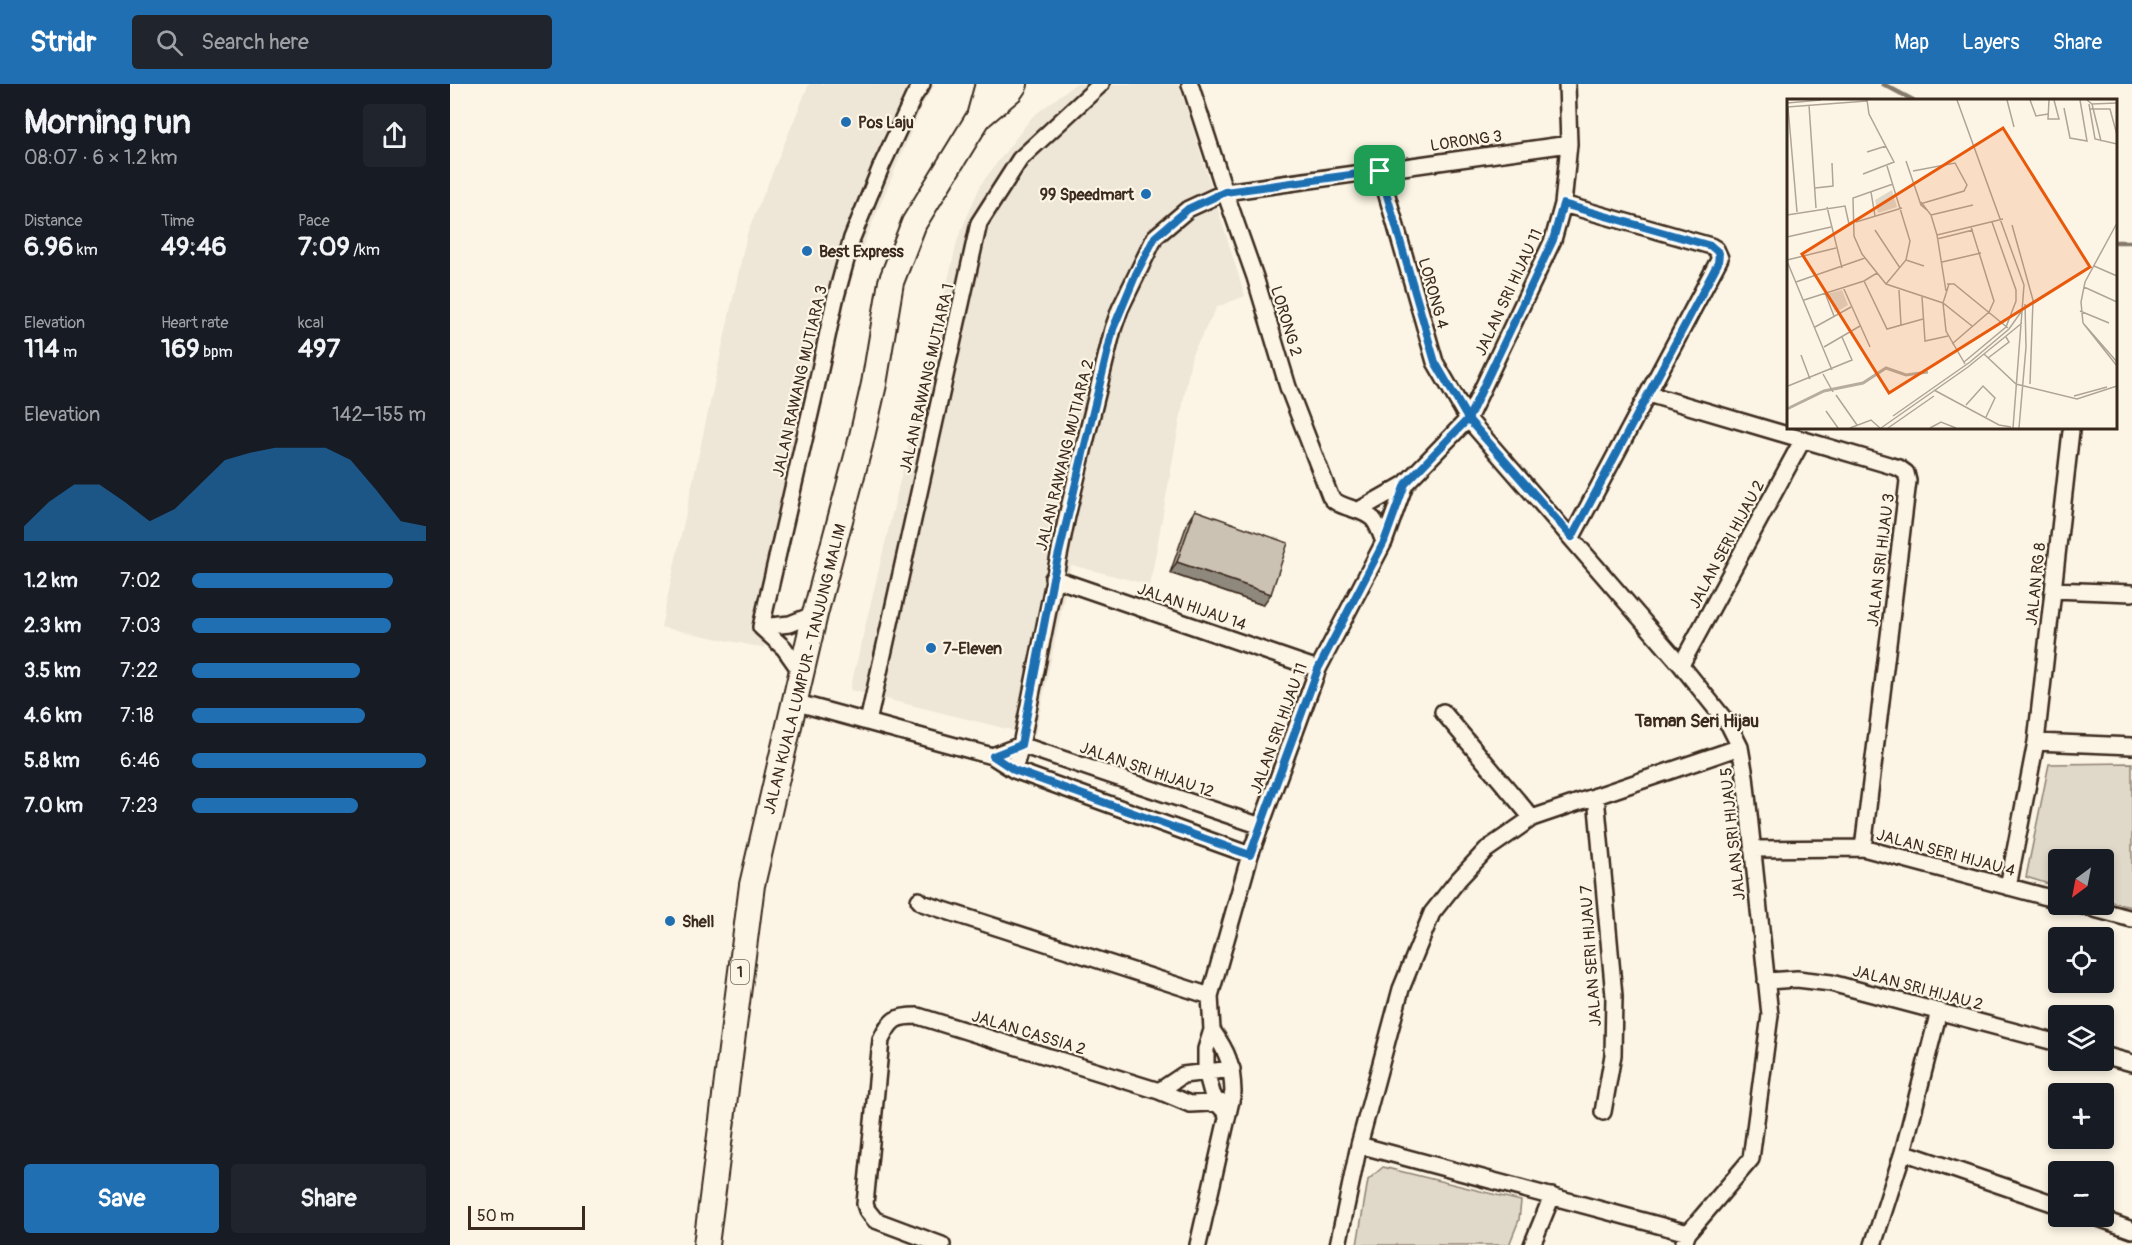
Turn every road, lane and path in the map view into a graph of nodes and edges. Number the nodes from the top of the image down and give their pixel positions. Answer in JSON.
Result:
{"nodes":[{"id":1,"x":922,"y":84,"type":"edge"},
{"id":2,"x":988,"y":84,"type":"edge"},
{"id":3,"x":1015,"y":84,"type":"edge"},
{"id":4,"x":1101,"y":84,"type":"edge"},
{"id":5,"x":1190,"y":84,"type":"edge"},
{"id":6,"x":1567,"y":84,"type":"edge"},
{"id":7,"x":979,"y":117,"type":"junction"},
{"id":8,"x":1569,"y":144,"type":"junction"},
{"id":9,"x":1380,"y":171,"type":"junction"},
{"id":10,"x":1225,"y":192,"type":"junction"},
{"id":11,"x":1563,"y":204,"type":"junction"},
{"id":12,"x":1648,"y":394,"type":"junction"},
{"id":13,"x":1468,"y":419,"type":"junction"},
{"id":14,"x":2071,"y":431,"type":"dead end"},
{"id":15,"x":1802,"y":441,"type":"junction"},
{"id":16,"x":1405,"y":484,"type":"junction"},
{"id":17,"x":1359,"y":510,"type":"junction"},
{"id":18,"x":1572,"y":537,"type":"junction"},
{"id":19,"x":1384,"y":542,"type":"junction"},
{"id":20,"x":1053,"y":578,"type":"junction"},
{"id":21,"x":2053,"y":591,"type":"junction"},
{"id":22,"x":2132,"y":593,"type":"edge"},
{"id":23,"x":815,"y":614,"type":"junction"},
{"id":24,"x":761,"y":627,"type":"junction"},
{"id":25,"x":1682,"y":665,"type":"junction"},
{"id":26,"x":1318,"y":669,"type":"junction"},
{"id":27,"x":801,"y":672,"type":"junction"},
{"id":28,"x":794,"y":702,"type":"junction"},
{"id":29,"x":1443,"y":712,"type":"dead end"},
{"id":30,"x":868,"y":722,"type":"junction"},
{"id":31,"x":2036,"y":742,"type":"junction"},
{"id":32,"x":1021,"y":745,"type":"junction"},
{"id":33,"x":2132,"y":746,"type":"edge"},
{"id":34,"x":1740,"y":747,"type":"junction"},
{"id":35,"x":993,"y":756,"type":"junction"},
{"id":36,"x":1014,"y":770,"type":"junction"},
{"id":37,"x":1596,"y":796,"type":"junction"},
{"id":38,"x":1532,"y":818,"type":"junction"},
{"id":39,"x":1261,"y":826,"type":"junction"},
{"id":40,"x":1863,"y":848,"type":"junction"},
{"id":41,"x":1752,"y":849,"type":"junction"},
{"id":42,"x":1250,"y":855,"type":"junction"},
{"id":43,"x":2008,"y":887,"type":"junction"},
{"id":44,"x":2048,"y":897,"type":"edge"},
{"id":45,"x":919,"y":900,"type":"dead end"},
{"id":46,"x":2114,"y":914,"type":"edge"},
{"id":47,"x":2132,"y":919,"type":"edge"},
{"id":48,"x":1766,"y":981,"type":"junction"},
{"id":49,"x":1210,"y":996,"type":"junction"},
{"id":50,"x":1939,"y":1011,"type":"junction"},
{"id":51,"x":1212,"y":1030,"type":"junction"},
{"id":52,"x":2048,"y":1040,"type":"edge"},
{"id":53,"x":2114,"y":1058,"type":"edge"},
{"id":54,"x":2132,"y":1063,"type":"edge"},
{"id":55,"x":1232,"y":1069,"type":"junction"},
{"id":56,"x":1206,"y":1071,"type":"junction"},
{"id":57,"x":1159,"y":1091,"type":"junction"},
{"id":58,"x":1225,"y":1107,"type":"junction"},
{"id":59,"x":1603,"y":1112,"type":"dead end"},
{"id":60,"x":1359,"y":1145,"type":"junction"},
{"id":61,"x":1903,"y":1152,"type":"junction"},
{"id":62,"x":1552,"y":1196,"type":"junction"},
{"id":63,"x":2048,"y":1201,"type":"edge"},
{"id":64,"x":2114,"y":1224,"type":"edge"},
{"id":65,"x":2132,"y":1230,"type":"edge"},
{"id":66,"x":1686,"y":1239,"type":"edge"},
{"id":67,"x":706,"y":1245,"type":"edge"},
{"id":68,"x":942,"y":1245,"type":"edge"},
{"id":69,"x":1197,"y":1245,"type":"edge"},
{"id":70,"x":1338,"y":1245,"type":"edge"},
{"id":71,"x":1532,"y":1245,"type":"edge"},
{"id":72,"x":1873,"y":1245,"type":"edge"}],
"edges":[{"from":1,"to":24,"type":"street","name":"JALAN RAWANG MUTIARA 3"},
{"from":2,"to":7,"type":"main road","number":"1"},
{"from":3,"to":7,"type":"main road","number":"1"},
{"from":4,"to":30,"type":"street","name":"JALAN RAWANG MUTIARA 1"},
{"from":5,"to":10,"type":"street","name":"LORONG 2"},
{"from":6,"to":8,"type":"street","name":"JALAN SRI HIJAU 11"},
{"from":7,"to":23,"type":"main road","name":"JALAN KUALA LUMPUR - TANJUNG MALIM","number":"1"},
{"from":8,"to":9,"type":"street","name":"LORONG 3"},
{"from":8,"to":11,"type":"street","name":"JALAN SRI HIJAU 11"},
{"from":9,"to":10,"type":"street","name":"LORONG 3"},
{"from":9,"to":13,"type":"street","name":"LORONG 4"},
{"from":10,"to":17,"type":"street","name":"LORONG 2"},
{"from":10,"to":20,"type":"street","name":"JALAN RAWANG MUTIARA 2"},
{"from":11,"to":12,"type":"street"},
{"from":11,"to":13,"type":"street","name":"JALAN SRI HIJAU 11"},
{"from":12,"to":15,"type":"street","name":"JALAN SRI HIJAU 3"},
{"from":12,"to":18,"type":"street"},
{"from":13,"to":16,"type":"street","name":"JALAN SRI HIJAU 11"},
{"from":13,"to":18,"type":"street","name":"JALAN SRI HIJAU 5"},
{"from":14,"to":21,"type":"street","name":"JALAN RG 8"},
{"from":15,"to":25,"type":"street","name":"JALAN SERI HIJAU 2"},
{"from":15,"to":40,"type":"street","name":"JALAN SRI HIJAU 3"},
{"from":16,"to":17,"type":"street","name":"JALAN SRI HIJAU 11"},
{"from":16,"to":19,"type":"street","name":"JALAN SRI HIJAU 11"},
{"from":17,"to":19,"type":"street","name":"LORONG 2"},
{"from":18,"to":25,"type":"street","name":"JALAN SRI HIJAU 5"},
{"from":19,"to":26,"type":"street","name":"JALAN SRI HIJAU 11"},
{"from":20,"to":26,"type":"street","name":"JALAN HIJAU 14"},
{"from":20,"to":32,"type":"street","name":"JALAN RAWANG MUTIARA 2"},
{"from":21,"to":22,"type":"street"},
{"from":21,"to":31,"type":"street","name":"JALAN RG 8"},
{"from":23,"to":24,"type":"street"},
{"from":23,"to":27,"type":"main road","name":"JALAN KUALA LUMPUR - TANJUNG MALIM","number":"1"},
{"from":24,"to":27,"type":"street"},
{"from":25,"to":34,"type":"street","name":"JALAN SRI HIJAU 5"},
{"from":26,"to":39,"type":"street","name":"JALAN SRI HIJAU 11"},
{"from":27,"to":28,"type":"main road","name":"JALAN KUALA LUMPUR - TANJUNG MALIM","number":"1"},
{"from":28,"to":30,"type":"street"},
{"from":28,"to":67,"type":"main road","name":"JALAN KUALA LUMPUR - TANJUNG MALIM","number":"1"},
{"from":29,"to":38,"type":"street"},
{"from":30,"to":35,"type":"street"},
{"from":31,"to":33,"type":"street"},
{"from":31,"to":43,"type":"street","name":"JALAN RG 8"},
{"from":32,"to":35,"type":"street"},
{"from":32,"to":36,"type":"street","name":"JALAN RAWANG MUTIARA 2"},
{"from":32,"to":39,"type":"street","name":"JALAN SRI HIJAU 12"},
{"from":34,"to":37,"type":"street"},
{"from":34,"to":41,"type":"street","name":"JALAN SRI HIJAU 5"},
{"from":35,"to":36,"type":"street"},
{"from":36,"to":42,"type":"street"},
{"from":37,"to":38,"type":"street"},
{"from":37,"to":59,"type":"street","name":"JALAN SERI HIJAU 7"},
{"from":38,"to":60,"type":"street"},
{"from":39,"to":42,"type":"street","name":"JALAN SRI HIJAU 11"},
{"from":40,"to":41,"type":"street","name":"JALAN SERI HIJAU 4"},
{"from":40,"to":43,"type":"street","name":"JALAN SERI HIJAU 4"},
{"from":41,"to":48,"type":"street","name":"JALAN SRI HIJAU 5"},
{"from":42,"to":49,"type":"street","name":"JALAN SRI HIJAU 11"},
{"from":43,"to":44,"type":"street","name":"JALAN SERI HIJAU 4"},
{"from":45,"to":49,"type":"street"},
{"from":46,"to":47,"type":"street"},
{"from":48,"to":50,"type":"street","name":"JALAN SRI HIJAU 2"},
{"from":48,"to":66,"type":"street","name":"JALAN SRI HIJAU 5"},
{"from":49,"to":51,"type":"street","name":"JALAN SRI HIJAU 11"},
{"from":50,"to":52,"type":"street","name":"JALAN SRI HIJAU 2"},
{"from":50,"to":61,"type":"street"},
{"from":51,"to":55,"type":"street"},
{"from":51,"to":56,"type":"street"},
{"from":53,"to":54,"type":"street"},
{"from":55,"to":56,"type":"street"},
{"from":55,"to":58,"type":"street"},
{"from":56,"to":57,"type":"street"},
{"from":56,"to":58,"type":"street"},
{"from":57,"to":58,"type":"street","name":"JALAN CASSIA 2"},
{"from":57,"to":68,"type":"street","name":"JALAN CASSIA 2"},
{"from":58,"to":69,"type":"street"},
{"from":60,"to":62,"type":"street"},
{"from":60,"to":70,"type":"street"},
{"from":61,"to":63,"type":"street"},
{"from":61,"to":72,"type":"street"},
{"from":62,"to":66,"type":"street"},
{"from":62,"to":71,"type":"street"},
{"from":64,"to":65,"type":"street"}]}
